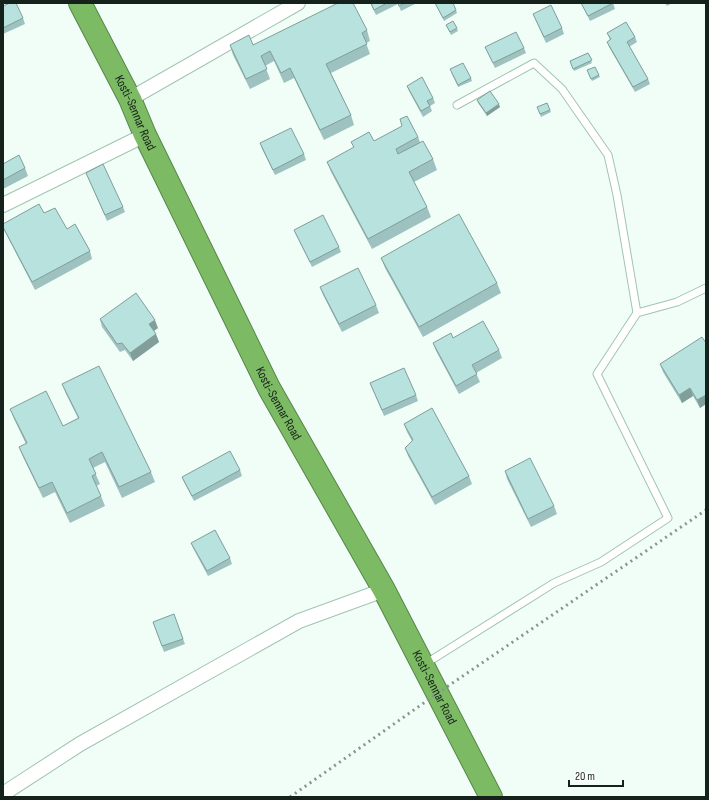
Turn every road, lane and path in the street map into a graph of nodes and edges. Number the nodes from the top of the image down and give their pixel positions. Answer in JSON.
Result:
{"nodes":[{"id":1,"x":80,"y":3,"type":"edge"},
{"id":2,"x":298,"y":3,"type":"edge"},
{"id":3,"x":130,"y":99,"type":"junction"},
{"id":4,"x":457,"y":105,"type":"dead end"},
{"id":5,"x":145,"y":135,"type":"junction"},
{"id":6,"x":3,"y":205,"type":"edge"},
{"id":7,"x":706,"y":288,"type":"edge"},
{"id":8,"x":637,"y":313,"type":"junction"},
{"id":9,"x":384,"y":590,"type":"junction"},
{"id":10,"x":423,"y":665,"type":"junction"},
{"id":11,"x":3,"y":794,"type":"edge"},
{"id":12,"x":491,"y":797,"type":"edge"}],
"edges":[{"from":1,"to":3,"type":"highway","name":"Kosti-Sennar Road"},
{"from":2,"to":3,"type":"street"},
{"from":3,"to":5,"type":"highway","name":"Kosti-Sennar Road"},
{"from":4,"to":8,"type":"lane"},
{"from":5,"to":6,"type":"street"},
{"from":5,"to":9,"type":"highway","name":"Kosti-Sennar Road"},
{"from":7,"to":8,"type":"lane"},
{"from":8,"to":10,"type":"lane"},
{"from":9,"to":10,"type":"highway","name":"Kosti-Sennar Road"},
{"from":9,"to":11,"type":"street"},
{"from":10,"to":12,"type":"highway","name":"Kosti-Sennar Road"}]}
